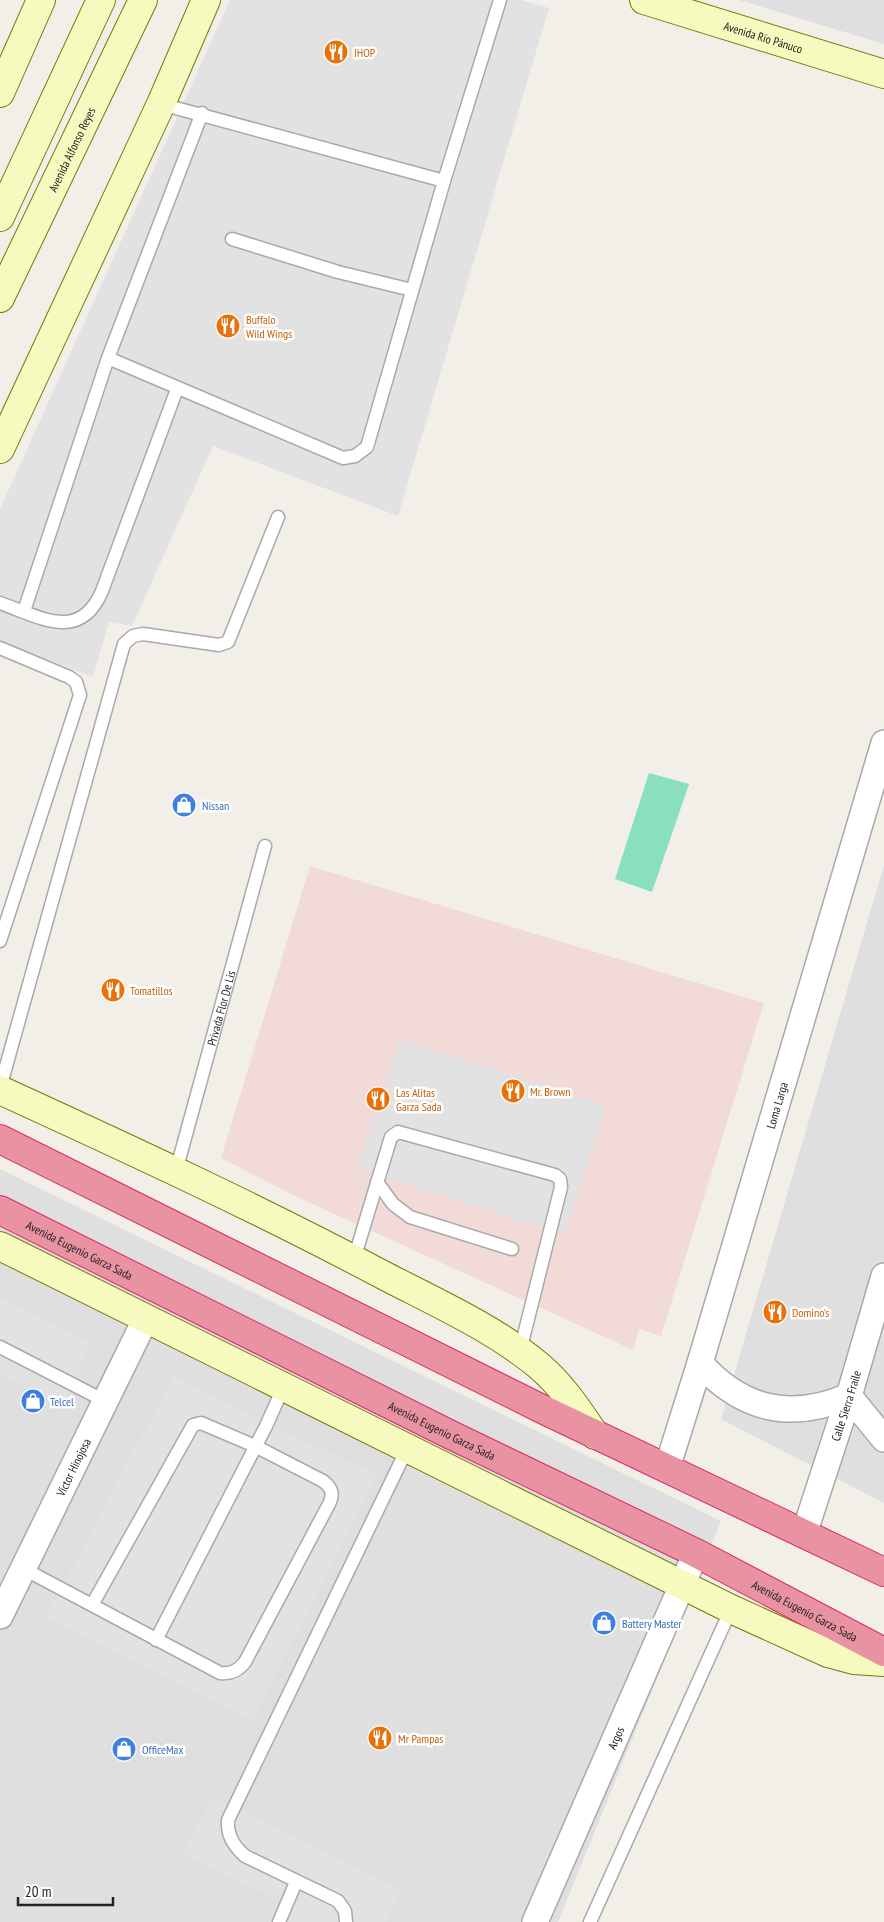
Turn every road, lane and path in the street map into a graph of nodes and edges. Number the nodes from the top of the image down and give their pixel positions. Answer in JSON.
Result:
{"nodes":[{"id":1,"x":41,"y":0,"type":"edge"},
{"id":2,"x":101,"y":0,"type":"edge"},
{"id":3,"x":143,"y":0,"type":"edge"},
{"id":4,"x":206,"y":0,"type":"edge"},
{"id":5,"x":500,"y":0,"type":"edge"},
{"id":6,"x":644,"y":0,"type":"edge"},
{"id":7,"x":884,"y":74,"type":"edge"},
{"id":8,"x":0,"y":93,"type":"edge"},
{"id":9,"x":161,"y":104,"type":"junction"},
{"id":10,"x":202,"y":113,"type":"junction"},
{"id":11,"x":444,"y":181,"type":"junction"},
{"id":12,"x":0,"y":216,"type":"edge"},
{"id":13,"x":232,"y":239,"type":"dead end"},
{"id":14,"x":412,"y":290,"type":"junction"},
{"id":15,"x":0,"y":298,"type":"edge"},
{"id":16,"x":108,"y":358,"type":"junction"},
{"id":17,"x":177,"y":388,"type":"junction"},
{"id":18,"x":0,"y":449,"type":"edge"},
{"id":19,"x":278,"y":517,"type":"dead end"},
{"id":20,"x":0,"y":603,"type":"edge"},
{"id":21,"x":24,"y":611,"type":"junction"},
{"id":22,"x":0,"y":648,"type":"edge"},
{"id":23,"x":884,"y":743,"type":"edge"},
{"id":24,"x":265,"y":846,"type":"dead end"},
{"id":25,"x":0,"y":941,"type":"edge"},
{"id":26,"x":0,"y":1089,"type":"edge"},
{"id":27,"x":0,"y":1138,"type":"edge"},
{"id":28,"x":176,"y":1171,"type":"junction"},
{"id":29,"x":377,"y":1182,"type":"junction"},
{"id":30,"x":0,"y":1210,"type":"edge"},
{"id":31,"x":0,"y":1246,"type":"edge"},
{"id":32,"x":512,"y":1249,"type":"dead end"},
{"id":33,"x":354,"y":1259,"type":"junction"},
{"id":34,"x":884,"y":1276,"type":"edge"},
{"id":35,"x":146,"y":1318,"type":"junction"},
{"id":36,"x":0,"y":1347,"type":"edge"},
{"id":37,"x":520,"y":1351,"type":"junction"},
{"id":38,"x":700,"y":1363,"type":"junction"},
{"id":39,"x":284,"y":1386,"type":"junction"},
{"id":40,"x":849,"y":1396,"type":"junction"},
{"id":41,"x":105,"y":1401,"type":"junction"},
{"id":42,"x":595,"y":1435,"type":"junction"},
{"id":43,"x":884,"y":1439,"type":"edge"},
{"id":44,"x":255,"y":1446,"type":"junction"},
{"id":45,"x":407,"y":1449,"type":"junction"},
{"id":46,"x":667,"y":1468,"type":"junction"},
{"id":47,"x":804,"y":1534,"type":"junction"},
{"id":48,"x":696,"y":1553,"type":"junction"},
{"id":49,"x":24,"y":1569,"type":"junction"},
{"id":50,"x":884,"y":1572,"type":"edge"},
{"id":51,"x":682,"y":1586,"type":"junction"},
{"id":52,"x":92,"y":1605,"type":"junction"},
{"id":53,"x":731,"y":1609,"type":"junction"},
{"id":54,"x":0,"y":1616,"type":"edge"},
{"id":55,"x":156,"y":1640,"type":"junction"},
{"id":56,"x":884,"y":1652,"type":"edge"},
{"id":57,"x":884,"y":1662,"type":"edge"},
{"id":58,"x":296,"y":1882,"type":"junction"},
{"id":59,"x":279,"y":1922,"type":"edge"},
{"id":60,"x":346,"y":1922,"type":"edge"},
{"id":61,"x":535,"y":1922,"type":"edge"},
{"id":62,"x":590,"y":1922,"type":"edge"}],
"edges":[{"from":1,"to":8,"type":"street"},
{"from":2,"to":12,"type":"street"},
{"from":3,"to":15,"type":"street","name":"Avenida Alfonso Reyes"},
{"from":4,"to":9,"type":"street"},
{"from":5,"to":11,"type":"lane"},
{"from":6,"to":7,"type":"street","name":"Avenida Río Pánuco"},
{"from":9,"to":10,"type":"lane"},
{"from":9,"to":18,"type":"street"},
{"from":10,"to":11,"type":"lane"},
{"from":10,"to":16,"type":"lane"},
{"from":11,"to":14,"type":"lane"},
{"from":13,"to":14,"type":"lane"},
{"from":14,"to":17,"type":"lane"},
{"from":16,"to":17,"type":"lane"},
{"from":16,"to":21,"type":"lane"},
{"from":17,"to":21,"type":"lane"},
{"from":19,"to":26,"type":"lane"},
{"from":20,"to":21,"type":"lane"},
{"from":22,"to":25,"type":"lane"},
{"from":23,"to":38,"type":"street","name":"Loma Larga"},
{"from":24,"to":28,"type":"lane","name":"Privada Flor De Lis"},
{"from":26,"to":28,"type":"street"},
{"from":27,"to":42,"type":"highway"},
{"from":28,"to":33,"type":"street"},
{"from":29,"to":32,"type":"lane"},
{"from":29,"to":33,"type":"lane"},
{"from":29,"to":37,"type":"lane"},
{"from":30,"to":48,"type":"highway","name":"Avenida Eugenio Garza Sada"},
{"from":31,"to":35,"type":"street"},
{"from":33,"to":37,"type":"street"},
{"from":34,"to":40,"type":"street","name":"Calle Sierra Fraile"},
{"from":35,"to":39,"type":"street"},
{"from":35,"to":41,"type":"street","name":"Víctor Hinojosa"},
{"from":36,"to":41,"type":"lane"},
{"from":37,"to":42,"type":"street"},
{"from":38,"to":40,"type":"street"},
{"from":38,"to":46,"type":"street","name":"Loma Larga"},
{"from":39,"to":44,"type":"lane"},
{"from":39,"to":45,"type":"street"},
{"from":40,"to":43,"type":"street"},
{"from":40,"to":47,"type":"street","name":"Calle Sierra Fraile"},
{"from":41,"to":49,"type":"street","name":"Víctor Hinojosa"},
{"from":42,"to":46,"type":"highway"},
{"from":44,"to":52,"type":"lane"},
{"from":44,"to":55,"type":"lane"},
{"from":44,"to":55,"type":"lane"},
{"from":45,"to":51,"type":"street"},
{"from":45,"to":58,"type":"lane"},
{"from":46,"to":47,"type":"highway"},
{"from":47,"to":50,"type":"highway"},
{"from":48,"to":51,"type":"street","name":"Argos"},
{"from":48,"to":56,"type":"highway","name":"Avenida Eugenio Garza Sada"},
{"from":49,"to":52,"type":"lane"},
{"from":49,"to":54,"type":"street","name":"Víctor Hinojosa"},
{"from":51,"to":53,"type":"street"},
{"from":51,"to":61,"type":"street","name":"Argos"},
{"from":52,"to":55,"type":"lane"},
{"from":53,"to":57,"type":"street"},
{"from":53,"to":62,"type":"lane"},
{"from":58,"to":59,"type":"lane"},
{"from":58,"to":60,"type":"lane"}]}
